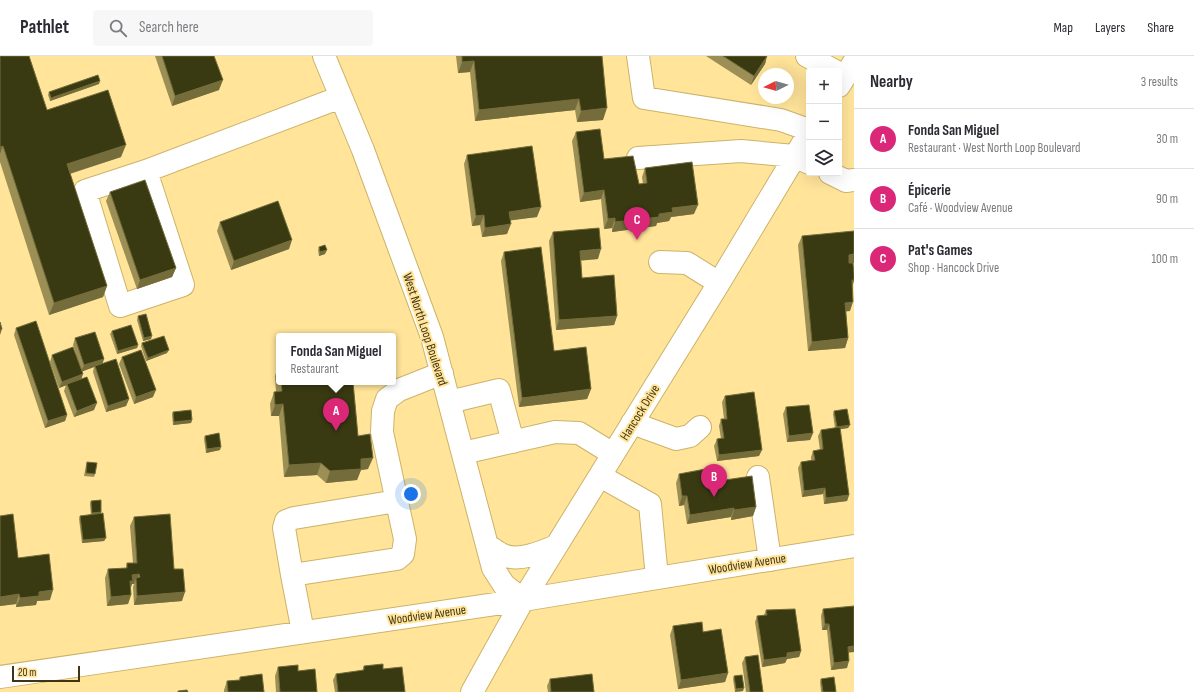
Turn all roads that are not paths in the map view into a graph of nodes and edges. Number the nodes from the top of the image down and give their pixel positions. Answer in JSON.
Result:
{"nodes":[{"id":1,"x":324,"y":56,"type":"edge"},
{"id":2,"x":638,"y":56,"type":"edge"},
{"id":3,"x":807,"y":56,"type":"edge"},
{"id":4,"x":830,"y":68,"type":"edge"},
{"id":5,"x":342,"y":97,"type":"junction"},
{"id":6,"x":806,"y":129,"type":"edge"},
{"id":7,"x":807,"y":140,"type":"edge"},
{"id":8,"x":638,"y":158,"type":"dead end"},
{"id":9,"x":802,"y":159,"type":"edge"},
{"id":10,"x":146,"y":171,"type":"junction"},
{"id":11,"x":836,"y":176,"type":"edge"},
{"id":12,"x":854,"y":180,"type":"edge"},
{"id":13,"x":660,"y":262,"type":"dead end"},
{"id":14,"x":719,"y":283,"type":"junction"},
{"id":15,"x":442,"y":374,"type":"junction"},
{"id":16,"x":449,"y":402,"type":"junction"},
{"id":17,"x":632,"y":424,"type":"junction"},
{"id":18,"x":700,"y":427,"type":"dead end"},
{"id":19,"x":514,"y":442,"type":"junction"},
{"id":20,"x":463,"y":453,"type":"junction"},
{"id":21,"x":613,"y":454,"type":"junction"},
{"id":22,"x":600,"y":476,"type":"junction"},
{"id":23,"x":758,"y":477,"type":"dead end"},
{"id":24,"x":397,"y":501,"type":"junction"},
{"id":25,"x":487,"y":545,"type":"junction"},
{"id":26,"x":556,"y":546,"type":"junction"},
{"id":27,"x":854,"y":546,"type":"edge"},
{"id":28,"x":770,"y":560,"type":"junction"},
{"id":29,"x":292,"y":575,"type":"junction"},
{"id":30,"x":658,"y":578,"type":"junction"},
{"id":31,"x":523,"y":600,"type":"junction"},
{"id":32,"x":302,"y":632,"type":"junction"},
{"id":33,"x":0,"y":677,"type":"edge"},
{"id":34,"x":472,"y":692,"type":"edge"}],
"edges":[{"from":1,"to":5,"type":"street","name":"West North Loop Boulevard"},
{"from":2,"to":6,"type":"street"},
{"from":3,"to":4,"type":"street"},
{"from":5,"to":10,"type":"street"},
{"from":5,"to":15,"type":"street","name":"West North Loop Boulevard"},
{"from":7,"to":9,"type":"street","name":"Hancock Drive"},
{"from":8,"to":9,"type":"street"},
{"from":9,"to":14,"type":"street","name":"Hancock Drive"},
{"from":10,"to":10,"type":"street"},
{"from":11,"to":12,"type":"street"},
{"from":13,"to":14,"type":"street"},
{"from":14,"to":17,"type":"street","name":"Hancock Drive"},
{"from":15,"to":16,"type":"street","name":"West North Loop Boulevard"},
{"from":15,"to":24,"type":"street"},
{"from":16,"to":19,"type":"street"},
{"from":16,"to":20,"type":"street","name":"West North Loop Boulevard"},
{"from":17,"to":18,"type":"street"},
{"from":17,"to":21,"type":"street","name":"Hancock Drive"},
{"from":19,"to":20,"type":"street"},
{"from":19,"to":21,"type":"street"},
{"from":20,"to":25,"type":"street","name":"West North Loop Boulevard"},
{"from":21,"to":22,"type":"street","name":"Hancock Drive"},
{"from":22,"to":26,"type":"street","name":"Hancock Drive"},
{"from":22,"to":30,"type":"street"},
{"from":23,"to":28,"type":"street"},
{"from":24,"to":29,"type":"street"},
{"from":24,"to":29,"type":"street"},
{"from":25,"to":26,"type":"street"},
{"from":25,"to":31,"type":"street","name":"West North Loop Boulevard"},
{"from":26,"to":31,"type":"street","name":"Hancock Drive"},
{"from":27,"to":28,"type":"street","name":"Woodview Avenue"},
{"from":28,"to":30,"type":"street","name":"Woodview Avenue"},
{"from":29,"to":32,"type":"street"},
{"from":30,"to":31,"type":"street","name":"Woodview Avenue"},
{"from":31,"to":32,"type":"street","name":"Woodview Avenue"},
{"from":31,"to":34,"type":"street","name":"Hancock Drive"},
{"from":32,"to":33,"type":"street","name":"Woodview Avenue"}]}
